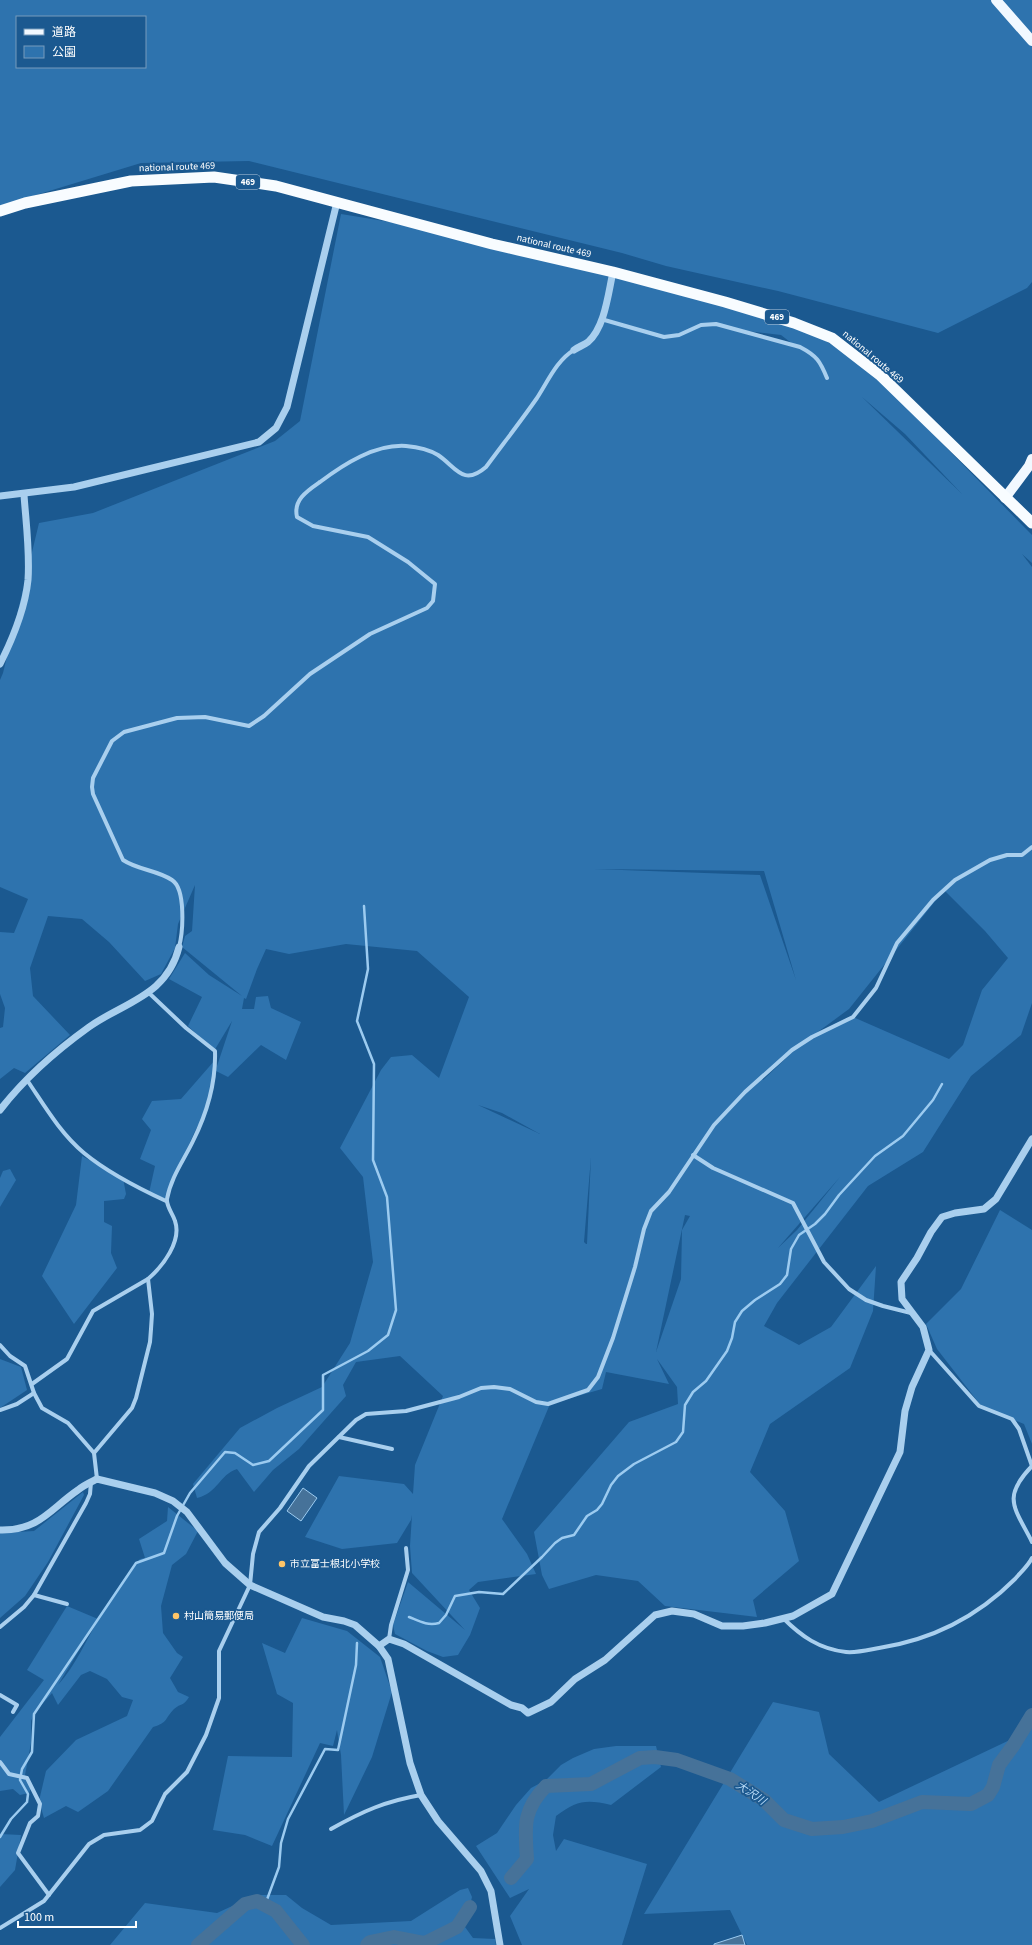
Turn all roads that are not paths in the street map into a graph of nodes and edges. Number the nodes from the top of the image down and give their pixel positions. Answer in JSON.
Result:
{"nodes":[{"id":1,"x":996,"y":0,"type":"edge"},
{"id":2,"x":1032,"y":41,"type":"edge"},
{"id":3,"x":337,"y":202,"type":"junction"},
{"id":4,"x":0,"y":211,"type":"edge"},
{"id":5,"x":613,"y":272,"type":"junction"},
{"id":6,"x":601,"y":319,"type":"junction"},
{"id":7,"x":574,"y":350,"type":"joint"},
{"id":8,"x":828,"y":378,"type":"dead end"},
{"id":9,"x":1032,"y":459,"type":"edge"},
{"id":10,"x":24,"y":495,"type":"junction"},
{"id":11,"x":0,"y":496,"type":"edge"},
{"id":12,"x":1005,"y":498,"type":"junction"},
{"id":13,"x":1032,"y":523,"type":"edge"},
{"id":14,"x":0,"y":664,"type":"edge"},
{"id":15,"x":1032,"y":847,"type":"edge"},
{"id":16,"x":180,"y":948,"type":"joint"},
{"id":17,"x":149,"y":993,"type":"junction"},
{"id":18,"x":27,"y":1080,"type":"junction"},
{"id":19,"x":0,"y":1110,"type":"edge"},
{"id":20,"x":1032,"y":1140,"type":"edge"},
{"id":21,"x":693,"y":1155,"type":"junction"},
{"id":22,"x":166,"y":1201,"type":"junction"},
{"id":23,"x":148,"y":1278,"type":"junction"},
{"id":24,"x":912,"y":1313,"type":"junction"},
{"id":25,"x":0,"y":1345,"type":"edge"},
{"id":26,"x":929,"y":1350,"type":"junction"},
{"id":27,"x":32,"y":1384,"type":"junction"},
{"id":28,"x":34,"y":1393,"type":"junction"},
{"id":29,"x":0,"y":1410,"type":"edge"},
{"id":30,"x":339,"y":1437,"type":"junction"},
{"id":31,"x":392,"y":1449,"type":"dead end"},
{"id":32,"x":94,"y":1453,"type":"junction"},
{"id":33,"x":1032,"y":1466,"type":"edge"},
{"id":34,"x":94,"y":1480,"type":"junction"},
{"id":35,"x":0,"y":1530,"type":"edge"},
{"id":36,"x":1032,"y":1542,"type":"edge"},
{"id":37,"x":406,"y":1548,"type":"dead end"},
{"id":38,"x":1032,"y":1558,"type":"edge"},
{"id":39,"x":250,"y":1585,"type":"junction"},
{"id":40,"x":34,"y":1595,"type":"junction"},
{"id":41,"x":67,"y":1604,"type":"dead end"},
{"id":42,"x":783,"y":1618,"type":"junction"},
{"id":43,"x":0,"y":1627,"type":"edge"},
{"id":44,"x":389,"y":1639,"type":"junction"},
{"id":45,"x":379,"y":1646,"type":"junction"},
{"id":46,"x":0,"y":1696,"type":"edge"},
{"id":47,"x":13,"y":1712,"type":"dead end"},
{"id":48,"x":0,"y":1762,"type":"edge"},
{"id":49,"x":421,"y":1795,"type":"junction"},
{"id":50,"x":332,"y":1829,"type":"dead end"},
{"id":51,"x":49,"y":1895,"type":"junction"},
{"id":52,"x":0,"y":1928,"type":"edge"},
{"id":53,"x":500,"y":1945,"type":"edge"}],
"edges":[{"from":1,"to":2,"type":"main road"},
{"from":3,"to":4,"type":"highway","name":"national route 469","number":"469"},
{"from":3,"to":5,"type":"highway","name":"national route 469","number":"469"},
{"from":3,"to":10,"type":"street"},
{"from":5,"to":6,"type":"street"},
{"from":5,"to":12,"type":"highway","name":"national route 469","number":"469"},
{"from":6,"to":7,"type":"street"},
{"from":6,"to":8,"type":"street"},
{"from":7,"to":16,"type":"street"},
{"from":9,"to":12,"type":"main road"},
{"from":10,"to":11,"type":"street"},
{"from":10,"to":14,"type":"street"},
{"from":12,"to":13,"type":"highway","name":"national route 469","number":"469"},
{"from":15,"to":21,"type":"street"},
{"from":16,"to":17,"type":"street"},
{"from":17,"to":18,"type":"street"},
{"from":17,"to":22,"type":"street"},
{"from":18,"to":19,"type":"street"},
{"from":18,"to":22,"type":"street"},
{"from":20,"to":24,"type":"street"},
{"from":21,"to":24,"type":"street"},
{"from":21,"to":30,"type":"street"},
{"from":22,"to":23,"type":"street"},
{"from":23,"to":27,"type":"street"},
{"from":23,"to":32,"type":"street"},
{"from":24,"to":26,"type":"street"},
{"from":25,"to":27,"type":"street"},
{"from":26,"to":33,"type":"street"},
{"from":26,"to":42,"type":"street"},
{"from":27,"to":28,"type":"street"},
{"from":28,"to":29,"type":"street"},
{"from":28,"to":32,"type":"street"},
{"from":30,"to":31,"type":"street"},
{"from":30,"to":39,"type":"street"},
{"from":32,"to":34,"type":"street"},
{"from":33,"to":36,"type":"street"},
{"from":34,"to":35,"type":"street"},
{"from":34,"to":39,"type":"street"},
{"from":34,"to":40,"type":"street"},
{"from":37,"to":44,"type":"street"},
{"from":38,"to":42,"type":"street"},
{"from":39,"to":45,"type":"street"},
{"from":39,"to":51,"type":"street"},
{"from":40,"to":41,"type":"street"},
{"from":40,"to":43,"type":"street"},
{"from":42,"to":44,"type":"street"},
{"from":44,"to":45,"type":"street"},
{"from":45,"to":49,"type":"street"},
{"from":46,"to":47,"type":"street"},
{"from":48,"to":51,"type":"street"},
{"from":49,"to":50,"type":"street"},
{"from":49,"to":53,"type":"street"},
{"from":51,"to":52,"type":"street"}]}
